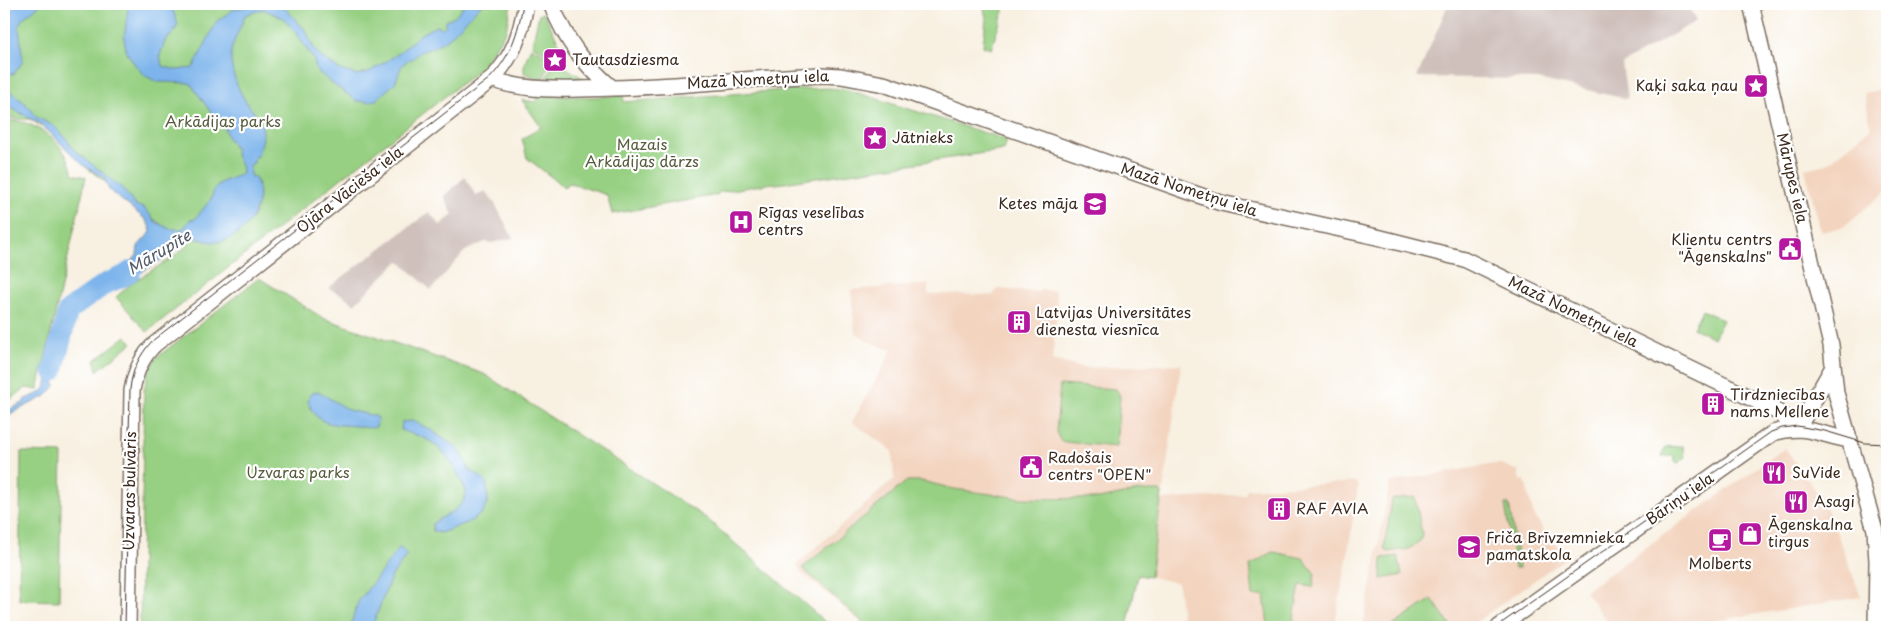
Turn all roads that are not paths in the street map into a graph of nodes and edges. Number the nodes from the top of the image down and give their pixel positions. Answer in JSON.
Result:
{"nodes":[{"id":1,"x":526,"y":4,"type":"edge"},
{"id":2,"x":551,"y":4,"type":"edge"},
{"id":3,"x":1751,"y":4,"type":"edge"},
{"id":4,"x":492,"y":80,"type":"junction"},
{"id":5,"x":612,"y":88,"type":"junction"},
{"id":6,"x":143,"y":356,"type":"joint"},
{"id":7,"x":1833,"y":367,"type":"junction"},
{"id":8,"x":1795,"y":428,"type":"junction"},
{"id":9,"x":1850,"y":440,"type":"junction"},
{"id":10,"x":128,"y":627,"type":"edge"},
{"id":11,"x":1499,"y":627,"type":"edge"},
{"id":12,"x":1876,"y":627,"type":"edge"}],
"edges":[{"from":1,"to":4,"type":"street","name":"Ojāra Vācieša iela"},
{"from":2,"to":5,"type":"street"},
{"from":3,"to":7,"type":"street","name":"Mārupes iela"},
{"from":4,"to":5,"type":"street","name":"Mazā Nometņu iela"},
{"from":4,"to":6,"type":"street","name":"Ojāra Vācieša iela"},
{"from":5,"to":8,"type":"street","name":"Mazā Nometņu iela"},
{"from":6,"to":10,"type":"street","name":"Uzvaras bulvāris"},
{"from":7,"to":8,"type":"street"},
{"from":7,"to":9,"type":"street","name":"Mārupes iela"},
{"from":8,"to":9,"type":"street","name":"Bāriņu iela"},
{"from":8,"to":11,"type":"street","name":"Bāriņu iela"},
{"from":9,"to":12,"type":"street","name":"Mārupes iela"}]}
